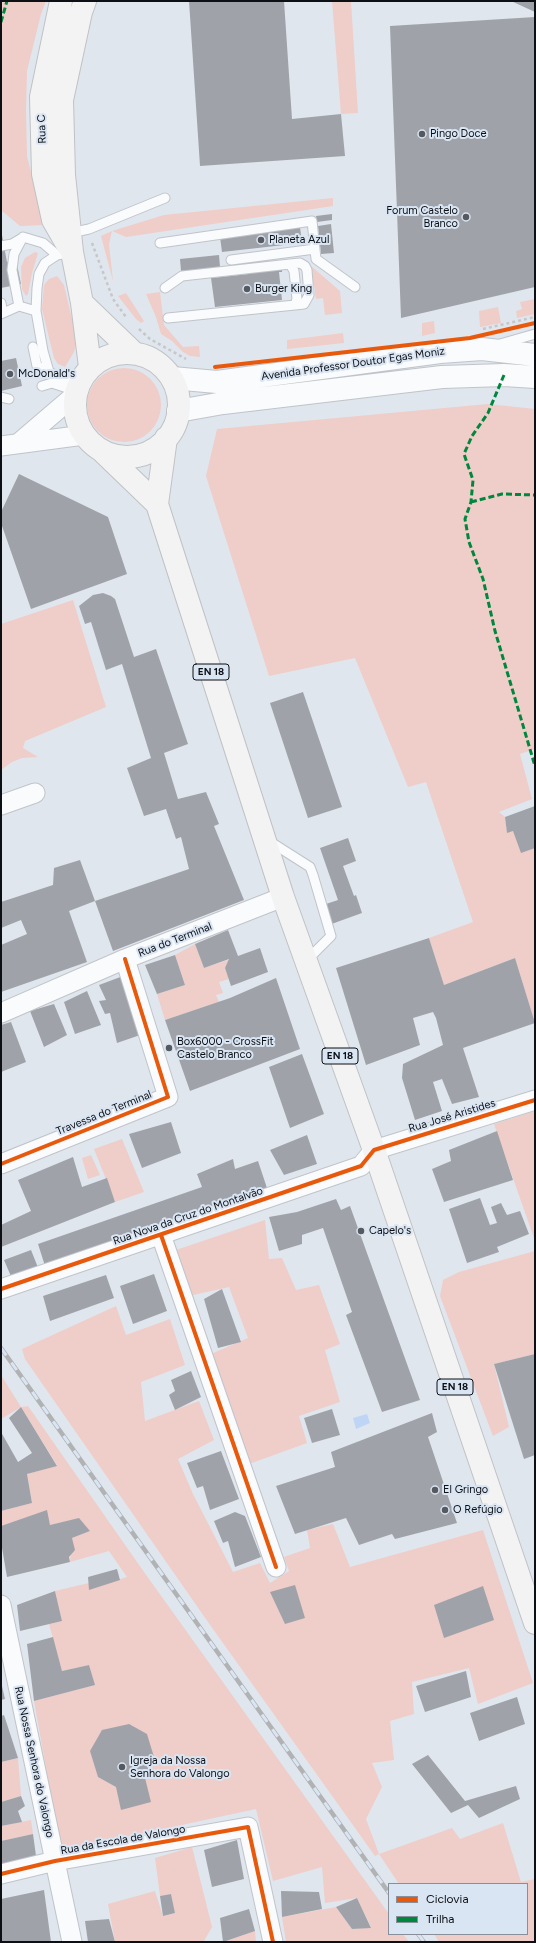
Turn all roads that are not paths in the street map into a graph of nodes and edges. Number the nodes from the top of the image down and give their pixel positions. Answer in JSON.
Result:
{"nodes":[{"id":1,"x":61,"y":1,"type":"edge"},
{"id":2,"x":85,"y":1,"type":"edge"},
{"id":3,"x":165,"y":198,"type":"dead end"},
{"id":4,"x":23,"y":237,"type":"junction"},
{"id":5,"x":160,"y":244,"type":"dead end"},
{"id":6,"x":1,"y":246,"type":"edge"},
{"id":7,"x":66,"y":247,"type":"junction"},
{"id":8,"x":315,"y":250,"type":"junction"},
{"id":9,"x":231,"y":260,"type":"dead end"},
{"id":10,"x":290,"y":264,"type":"junction"},
{"id":11,"x":355,"y":287,"type":"dead end"},
{"id":12,"x":165,"y":288,"type":"dead end"},
{"id":13,"x":82,"y":303,"type":"junction"},
{"id":14,"x":19,"y":306,"type":"junction"},
{"id":15,"x":294,"y":306,"type":"junction"},
{"id":16,"x":1,"y":309,"type":"edge"},
{"id":17,"x":36,"y":311,"type":"junction"},
{"id":18,"x":168,"y":318,"type":"dead end"},
{"id":19,"x":535,"y":334,"type":"edge"},
{"id":20,"x":482,"y":349,"type":"junction"},
{"id":21,"x":43,"y":351,"type":"junction"},
{"id":22,"x":134,"y":353,"type":"junction"},
{"id":23,"x":535,"y":355,"type":"edge"},
{"id":24,"x":90,"y":367,"type":"junction"},
{"id":25,"x":49,"y":372,"type":"junction"},
{"id":26,"x":535,"y":377,"type":"edge"},
{"id":27,"x":172,"y":378,"type":"junction"},
{"id":28,"x":42,"y":386,"type":"dead end"},
{"id":29,"x":76,"y":391,"type":"junction"},
{"id":30,"x":178,"y":411,"type":"junction"},
{"id":31,"x":166,"y":438,"type":"junction"},
{"id":32,"x":20,"y":442,"type":"junction"},
{"id":33,"x":92,"y":442,"type":"junction"},
{"id":34,"x":1,"y":446,"type":"edge"},
{"id":35,"x":157,"y":504,"type":"junction"},
{"id":36,"x":35,"y":793,"type":"dead end"},
{"id":37,"x":1,"y":805,"type":"edge"},
{"id":38,"x":264,"y":839,"type":"junction"},
{"id":39,"x":283,"y":897,"type":"junction"},
{"id":40,"x":125,"y":959,"type":"junction"},
{"id":41,"x":306,"y":961,"type":"junction"},
{"id":42,"x":1,"y":1013,"type":"edge"},
{"id":43,"x":535,"y":1100,"type":"edge"},
{"id":44,"x":374,"y":1150,"type":"junction"},
{"id":45,"x":1,"y":1164,"type":"edge"},
{"id":46,"x":161,"y":1235,"type":"junction"},
{"id":47,"x":1,"y":1289,"type":"edge"},
{"id":48,"x":276,"y":1567,"type":"dead end"},
{"id":49,"x":1,"y":1605,"type":"edge"},
{"id":50,"x":535,"y":1623,"type":"edge"},
{"id":51,"x":55,"y":1861,"type":"junction"},
{"id":52,"x":1,"y":1874,"type":"edge"},
{"id":53,"x":72,"y":1942,"type":"edge"},
{"id":54,"x":273,"y":1942,"type":"edge"}],
"edges":[{"from":1,"to":7,"type":"main road","name":"Rua C"},
{"from":2,"to":7,"type":"main road","name":"Rua C"},
{"from":3,"to":7,"type":"lane"},
{"from":4,"to":6,"type":"lane"},
{"from":4,"to":7,"type":"lane"},
{"from":4,"to":14,"type":"lane"},
{"from":5,"to":8,"type":"lane"},
{"from":7,"to":13,"type":"main road","name":"Rua C"},
{"from":7,"to":17,"type":"lane"},
{"from":8,"to":9,"type":"lane"},
{"from":8,"to":11,"type":"lane"},
{"from":10,"to":12,"type":"lane"},
{"from":10,"to":15,"type":"lane"},
{"from":10,"to":15,"type":"lane"},
{"from":13,"to":22,"type":"main road"},
{"from":13,"to":24,"type":"main road","name":"Rua C"},
{"from":14,"to":16,"type":"lane"},
{"from":14,"to":17,"type":"lane"},
{"from":15,"to":18,"type":"lane"},
{"from":17,"to":21,"type":"lane"},
{"from":19,"to":20,"type":"lane"},
{"from":20,"to":23,"type":"main road","name":"Avenida Professor Doutor Egas Moniz"},
{"from":20,"to":27,"type":"main road","name":"Avenida Professor Doutor Egas Moniz"},
{"from":21,"to":25,"type":"lane"},
{"from":21,"to":25,"type":"lane"},
{"from":22,"to":24,"type":"main road"},
{"from":22,"to":27,"type":"main road"},
{"from":24,"to":29,"type":"main road"},
{"from":25,"to":29,"type":"lane"},
{"from":26,"to":30,"type":"main road","name":"Avenida Professor Doutor Egas Moniz"},
{"from":27,"to":30,"type":"main road"},
{"from":28,"to":29,"type":"lane"},
{"from":29,"to":32,"type":"street"},
{"from":29,"to":33,"type":"main road"},
{"from":30,"to":31,"type":"main road"},
{"from":31,"to":33,"type":"main road"},
{"from":31,"to":35,"type":"main road","number":"EN 18"},
{"from":32,"to":33,"type":"street"},
{"from":32,"to":34,"type":"street"},
{"from":33,"to":35,"type":"main road","number":"EN 18"},
{"from":35,"to":38,"type":"main road","number":"EN 18"},
{"from":36,"to":37,"type":"street"},
{"from":38,"to":39,"type":"main road","number":"EN 18"},
{"from":38,"to":41,"type":"lane"},
{"from":39,"to":40,"type":"street","name":"Rua do Terminal"},
{"from":39,"to":41,"type":"main road","number":"EN 18"},
{"from":40,"to":42,"type":"street","name":"Rua do Terminal"},
{"from":40,"to":45,"type":"street","name":"Travessa do Terminal"},
{"from":41,"to":44,"type":"main road","number":"EN 18"},
{"from":43,"to":44,"type":"street","name":"Rua José Aristides"},
{"from":44,"to":46,"type":"street","name":"Rua Nova da Cruz do Montalvão"},
{"from":44,"to":50,"type":"main road","number":"EN 18"},
{"from":46,"to":47,"type":"street","name":"Rua Nova da Cruz do Montalvão"},
{"from":46,"to":48,"type":"street"},
{"from":49,"to":51,"type":"street","name":"Rua Nossa Senhora do Valongo"},
{"from":51,"to":52,"type":"street","name":"Rua da Escola de Valongo"},
{"from":51,"to":53,"type":"street","name":"Rua Nossa Senhora do Valongo"},
{"from":51,"to":54,"type":"street","name":"Rua da Escola de Valongo"}]}
